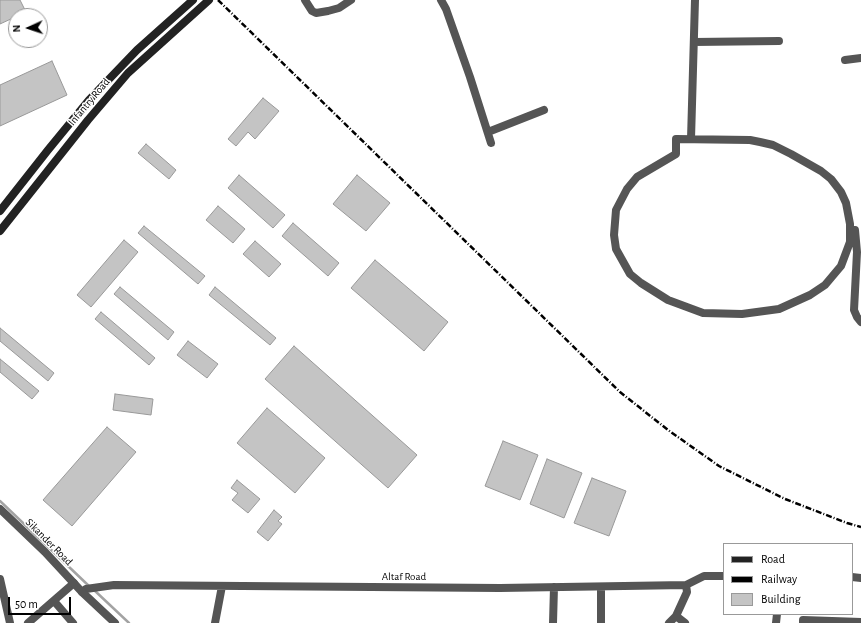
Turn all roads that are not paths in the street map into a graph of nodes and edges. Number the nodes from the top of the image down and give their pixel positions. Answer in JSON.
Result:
{"nodes":[{"id":1,"x":193,"y":0,"type":"edge"},
{"id":2,"x":209,"y":0,"type":"edge"},
{"id":3,"x":305,"y":0,"type":"edge"},
{"id":4,"x":351,"y":0,"type":"edge"},
{"id":5,"x":441,"y":0,"type":"edge"},
{"id":6,"x":695,"y":0,"type":"edge"},
{"id":7,"x":779,"y":41,"type":"dead end"},
{"id":8,"x":694,"y":42,"type":"junction"},
{"id":9,"x":861,"y":58,"type":"edge"},
{"id":10,"x":845,"y":60,"type":"dead end"},
{"id":11,"x":544,"y":110,"type":"dead end"},
{"id":12,"x":488,"y":132,"type":"junction"},
{"id":13,"x":691,"y":139,"type":"junction"},
{"id":14,"x":491,"y":143,"type":"dead end"},
{"id":15,"x":0,"y":211,"type":"edge"},
{"id":16,"x":849,"y":216,"type":"junction"},
{"id":17,"x":0,"y":231,"type":"edge"},
{"id":18,"x":861,"y":322,"type":"edge"},
{"id":19,"x":0,"y":509,"type":"edge"},
{"id":20,"x":723,"y":576,"type":"edge"},
{"id":21,"x":0,"y":579,"type":"edge"},
{"id":22,"x":74,"y":583,"type":"junction"},
{"id":23,"x":686,"y":585,"type":"junction"},
{"id":24,"x":222,"y":586,"type":"junction"},
{"id":25,"x":601,"y":586,"type":"junction"},
{"id":26,"x":554,"y":587,"type":"junction"},
{"id":27,"x":84,"y":590,"type":"junction"},
{"id":28,"x":54,"y":601,"type":"junction"},
{"id":29,"x":676,"y":616,"type":"junction"},
{"id":30,"x":859,"y":622,"type":"edge"},
{"id":31,"x":10,"y":623,"type":"edge"},
{"id":32,"x":28,"y":623,"type":"edge"},
{"id":33,"x":73,"y":623,"type":"edge"},
{"id":34,"x":115,"y":623,"type":"edge"},
{"id":35,"x":215,"y":623,"type":"edge"},
{"id":36,"x":553,"y":623,"type":"edge"},
{"id":37,"x":601,"y":623,"type":"edge"},
{"id":38,"x":669,"y":623,"type":"edge"},
{"id":39,"x":685,"y":623,"type":"edge"},
{"id":40,"x":803,"y":623,"type":"edge"}],
"edges":[{"from":1,"to":15,"type":"main road","name":"Infantry Road"},
{"from":2,"to":17,"type":"main road","name":"Infantry Road"},
{"from":3,"to":4,"type":"street"},
{"from":5,"to":12,"type":"street"},
{"from":6,"to":8,"type":"street"},
{"from":7,"to":8,"type":"street"},
{"from":8,"to":13,"type":"street"},
{"from":9,"to":10,"type":"street"},
{"from":11,"to":12,"type":"street"},
{"from":12,"to":14,"type":"street"},
{"from":13,"to":16,"type":"street"},
{"from":13,"to":16,"type":"street"},
{"from":16,"to":18,"type":"street"},
{"from":19,"to":22,"type":"street","name":"Sikander Road"},
{"from":20,"to":23,"type":"street","name":"Altaf Road"},
{"from":21,"to":31,"type":"street"},
{"from":22,"to":27,"type":"street","name":"Sikander Road"},
{"from":22,"to":28,"type":"street"},
{"from":23,"to":25,"type":"street","name":"Altaf Road"},
{"from":23,"to":29,"type":"street"},
{"from":24,"to":26,"type":"street","name":"Altaf Road"},
{"from":24,"to":27,"type":"street","name":"Altaf Road"},
{"from":24,"to":35,"type":"street"},
{"from":25,"to":26,"type":"street","name":"Altaf Road"},
{"from":25,"to":37,"type":"street"},
{"from":26,"to":36,"type":"street"},
{"from":27,"to":34,"type":"street","name":"Sikander Road"},
{"from":28,"to":32,"type":"street"},
{"from":28,"to":33,"type":"street"},
{"from":29,"to":38,"type":"street"},
{"from":29,"to":39,"type":"street"},
{"from":30,"to":40,"type":"street"}]}
